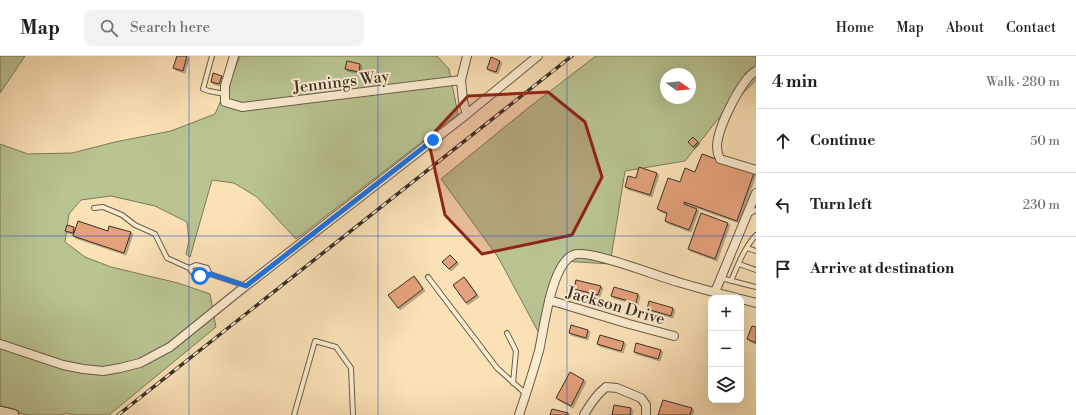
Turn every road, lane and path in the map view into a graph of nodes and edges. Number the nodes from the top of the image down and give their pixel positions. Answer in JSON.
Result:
{"nodes":[{"id":1,"x":212,"y":56,"type":"edge"},
{"id":2,"x":234,"y":56,"type":"edge"},
{"id":3,"x":467,"y":56,"type":"edge"},
{"id":4,"x":538,"y":56,"type":"edge"},
{"id":5,"x":756,"y":71,"type":"edge"},
{"id":6,"x":461,"y":80,"type":"junction"},
{"id":7,"x":225,"y":98,"type":"junction"},
{"id":8,"x":467,"y":114,"type":"junction"},
{"id":9,"x":756,"y":170,"type":"edge"},
{"id":10,"x":756,"y":193,"type":"edge"},
{"id":11,"x":94,"y":208,"type":"dead end"},
{"id":12,"x":756,"y":210,"type":"edge"},
{"id":13,"x":747,"y":215,"type":"junction"},
{"id":14,"x":756,"y":235,"type":"edge"},
{"id":15,"x":747,"y":248,"type":"junction"},
{"id":16,"x":756,"y":251,"type":"edge"},
{"id":17,"x":739,"y":264,"type":"junction"},
{"id":18,"x":189,"y":268,"type":"junction"},
{"id":19,"x":756,"y":270,"type":"edge"},
{"id":20,"x":210,"y":274,"type":"junction"},
{"id":21,"x":428,"y":277,"type":"dead end"},
{"id":22,"x":721,"y":278,"type":"junction"},
{"id":23,"x":731,"y":280,"type":"junction"},
{"id":24,"x":246,"y":286,"type":"junction"},
{"id":25,"x":756,"y":288,"type":"edge"},
{"id":26,"x":715,"y":292,"type":"junction"},
{"id":27,"x":726,"y":295,"type":"edge"},
{"id":28,"x":549,"y":300,"type":"junction"},
{"id":29,"x":744,"y":300,"type":"edge"},
{"id":30,"x":756,"y":303,"type":"edge"},
{"id":31,"x":507,"y":333,"type":"dead end"},
{"id":32,"x":674,"y":336,"type":"dead end"},
{"id":33,"x":0,"y":344,"type":"edge"},
{"id":34,"x":513,"y":383,"type":"junction"},
{"id":35,"x":526,"y":394,"type":"junction"},
{"id":36,"x":0,"y":412,"type":"edge"},
{"id":37,"x":13,"y":415,"type":"edge"},
{"id":38,"x":294,"y":415,"type":"edge"},
{"id":39,"x":353,"y":415,"type":"edge"},
{"id":40,"x":519,"y":415,"type":"edge"},
{"id":41,"x":584,"y":415,"type":"edge"},
{"id":42,"x":646,"y":415,"type":"edge"}],
"edges":[{"from":1,"to":7,"type":"lane"},
{"from":2,"to":7,"type":"street"},
{"from":3,"to":6,"type":"street"},
{"from":4,"to":8,"type":"street"},
{"from":5,"to":9,"type":"street"},
{"from":6,"to":7,"type":"street","name":"Jennings Way"},
{"from":6,"to":8,"type":"street"},
{"from":8,"to":24,"type":"street"},
{"from":10,"to":13,"type":"street"},
{"from":11,"to":18,"type":"lane"},
{"from":12,"to":13,"type":"lane"},
{"from":13,"to":22,"type":"street"},
{"from":14,"to":15,"type":"lane"},
{"from":15,"to":16,"type":"lane"},
{"from":15,"to":17,"type":"lane"},
{"from":17,"to":19,"type":"lane"},
{"from":17,"to":23,"type":"lane"},
{"from":18,"to":20,"type":"lane"},
{"from":18,"to":20,"type":"lane"},
{"from":20,"to":24,"type":"lane"},
{"from":21,"to":34,"type":"lane"},
{"from":22,"to":23,"type":"lane"},
{"from":22,"to":26,"type":"street"},
{"from":23,"to":25,"type":"lane"},
{"from":24,"to":33,"type":"street"},
{"from":26,"to":27,"type":"street"},
{"from":26,"to":28,"type":"street"},
{"from":28,"to":32,"type":"street","name":"Jackson Drive"},
{"from":28,"to":35,"type":"street"},
{"from":29,"to":30,"type":"street"},
{"from":31,"to":34,"type":"lane"},
{"from":34,"to":35,"type":"lane"},
{"from":35,"to":40,"type":"street"},
{"from":36,"to":37,"type":"street"},
{"from":38,"to":39,"type":"lane"},
{"from":41,"to":42,"type":"street"}]}
